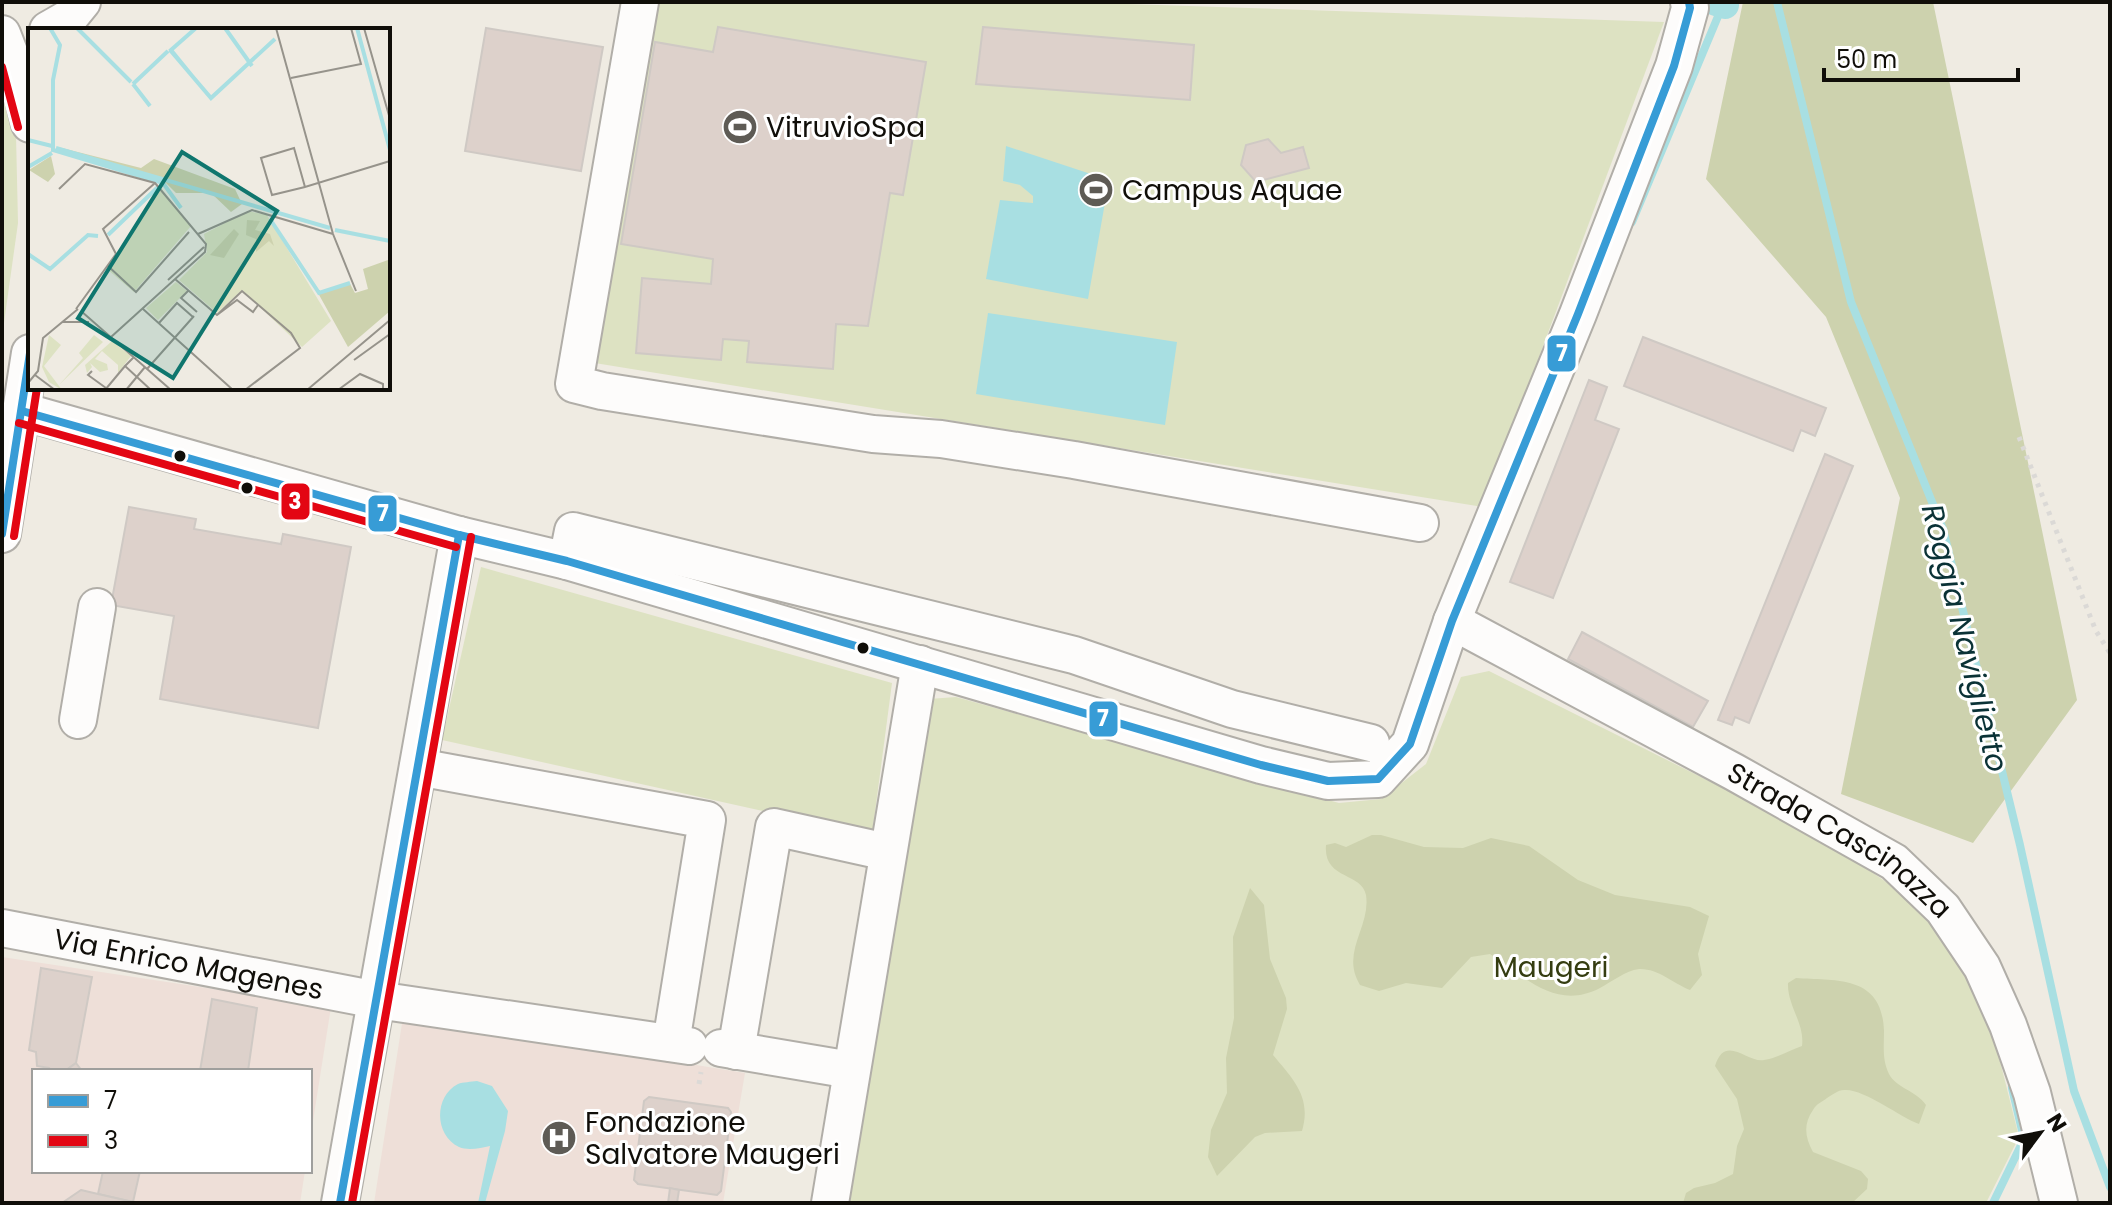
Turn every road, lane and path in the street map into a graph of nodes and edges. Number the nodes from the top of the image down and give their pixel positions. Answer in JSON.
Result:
{"nodes":[{"id":1,"x":640,"y":2,"type":"edge"},
{"id":2,"x":1689,"y":2,"type":"edge"},
{"id":3,"x":2,"y":27,"type":"edge"},
{"id":4,"x":28,"y":33,"type":"edge"},
{"id":5,"x":2,"y":34,"type":"edge"},
{"id":6,"x":28,"y":116,"type":"edge"},
{"id":7,"x":28,"y":368,"type":"edge"},
{"id":8,"x":22,"y":411,"type":"junction"},
{"id":9,"x":2019,"y":437,"type":"dead end"},
{"id":10,"x":1420,"y":523,"type":"dead end"},
{"id":11,"x":2,"y":534,"type":"edge"},
{"id":12,"x":459,"y":535,"type":"junction"},
{"id":13,"x":567,"y":561,"type":"junction"},
{"id":14,"x":810,"y":589,"type":"junction"},
{"id":15,"x":97,"y":607,"type":"dead end"},
{"id":16,"x":1452,"y":621,"type":"junction"},
{"id":17,"x":801,"y":629,"type":"junction"},
{"id":18,"x":2110,"y":653,"type":"edge"},
{"id":19,"x":1074,"y":655,"type":"junction"},
{"id":20,"x":920,"y":664,"type":"junction"},
{"id":21,"x":1063,"y":707,"type":"junction"},
{"id":22,"x":1269,"y":718,"type":"junction"},
{"id":23,"x":78,"y":720,"type":"dead end"},
{"id":24,"x":1371,"y":743,"type":"dead end"},
{"id":25,"x":1261,"y":765,"type":"junction"},
{"id":26,"x":418,"y":767,"type":"junction"},
{"id":27,"x":887,"y":852,"type":"junction"},
{"id":28,"x":2,"y":928,"type":"edge"},
{"id":29,"x":377,"y":1000,"type":"junction"},
{"id":30,"x":704,"y":1047,"type":"junction"},
{"id":31,"x":851,"y":1070,"type":"junction"},
{"id":32,"x":340,"y":1203,"type":"edge"},
{"id":33,"x":830,"y":1203,"type":"edge"},
{"id":34,"x":2059,"y":1203,"type":"edge"}],
"edges":[{"from":1,"to":10,"type":"street"},
{"from":2,"to":16,"type":"street"},
{"from":3,"to":4,"type":"street"},
{"from":5,"to":6,"type":"street"},
{"from":7,"to":8,"type":"street"},
{"from":8,"to":11,"type":"street"},
{"from":8,"to":12,"type":"street"},
{"from":9,"to":18,"type":"path"},
{"from":12,"to":13,"type":"street"},
{"from":12,"to":26,"type":"street"},
{"from":13,"to":14,"type":"street"},
{"from":13,"to":17,"type":"street"},
{"from":14,"to":17,"type":"street"},
{"from":14,"to":19,"type":"street"},
{"from":15,"to":23,"type":"street"},
{"from":16,"to":25,"type":"street"},
{"from":16,"to":34,"type":"street","name":"Strada Cascinazza"},
{"from":17,"to":20,"type":"street"},
{"from":19,"to":21,"type":"street"},
{"from":19,"to":22,"type":"street"},
{"from":20,"to":21,"type":"street"},
{"from":20,"to":27,"type":"street"},
{"from":21,"to":25,"type":"street"},
{"from":22,"to":24,"type":"street"},
{"from":22,"to":25,"type":"street"},
{"from":26,"to":29,"type":"street"},
{"from":26,"to":30,"type":"street"},
{"from":27,"to":30,"type":"street"},
{"from":27,"to":31,"type":"street"},
{"from":28,"to":29,"type":"street","name":"Via Enrico Magenes"},
{"from":29,"to":30,"type":"street","name":"Via Enrico Magenes"},
{"from":29,"to":32,"type":"street"},
{"from":30,"to":31,"type":"street","name":"Via Enrico Magenes"},
{"from":31,"to":33,"type":"street"}]}
